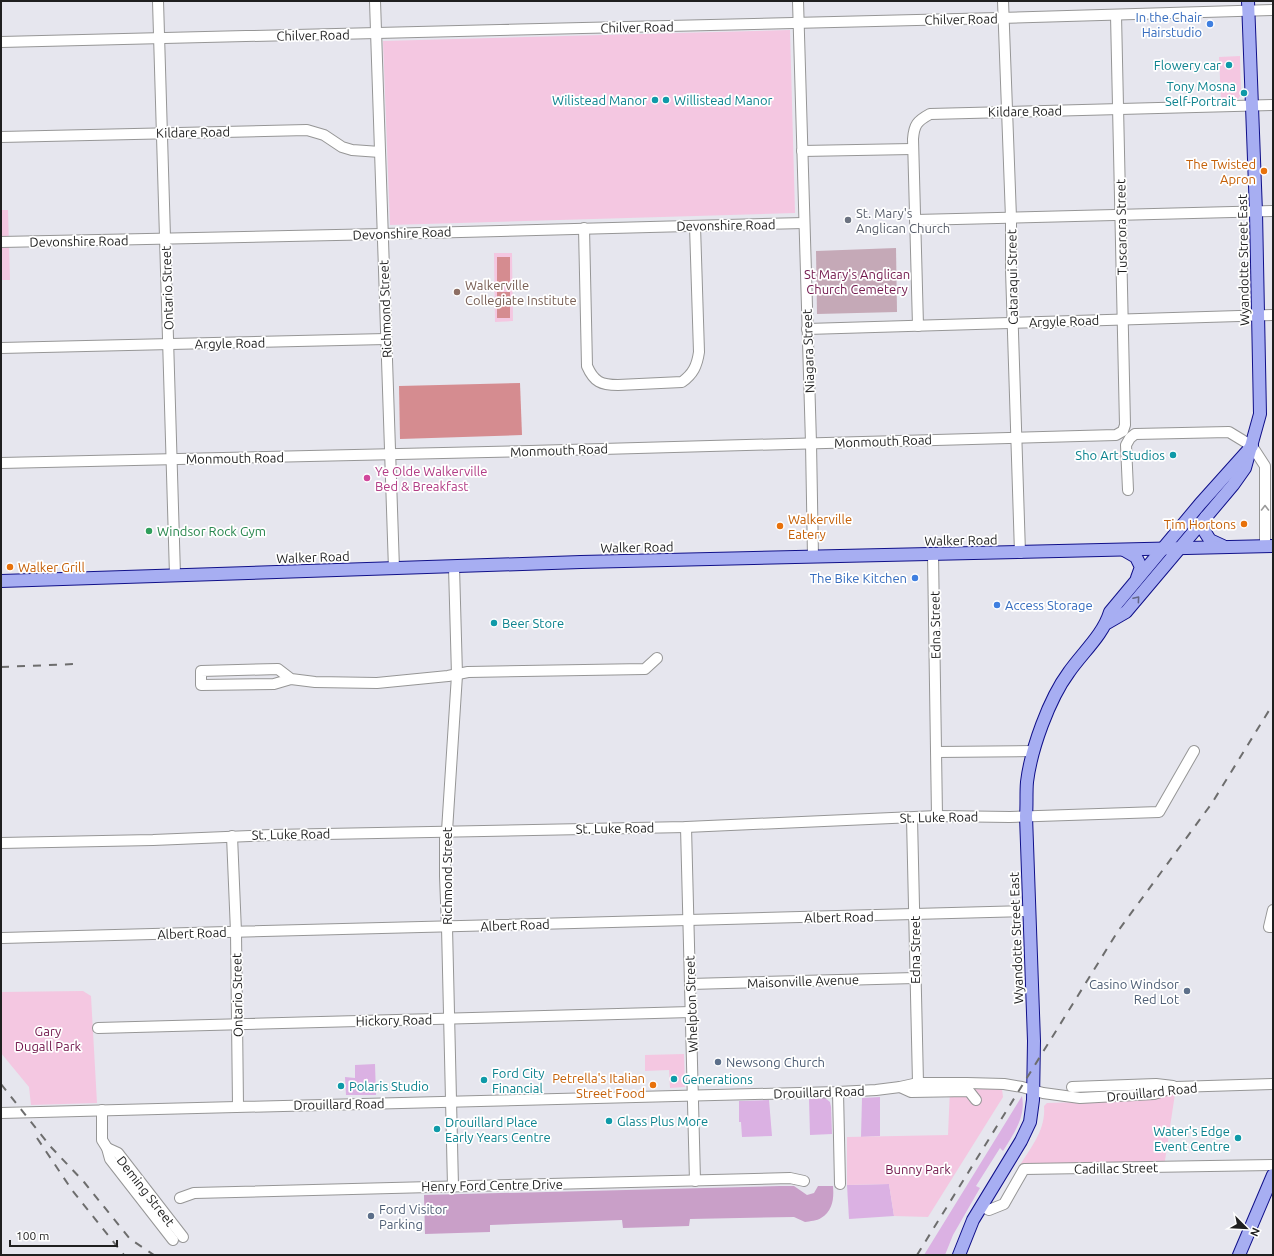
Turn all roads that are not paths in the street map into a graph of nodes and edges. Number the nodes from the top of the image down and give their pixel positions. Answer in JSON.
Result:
{"nodes":[{"id":1,"x":158,"y":1,"type":"edge"},
{"id":2,"x":375,"y":1,"type":"edge"},
{"id":3,"x":798,"y":1,"type":"edge"},
{"id":4,"x":1003,"y":1,"type":"edge"},
{"id":5,"x":1248,"y":6,"type":"edge"},
{"id":6,"x":1273,"y":10,"type":"edge"},
{"id":7,"x":1116,"y":15,"type":"junction"},
{"id":8,"x":1004,"y":18,"type":"junction"},
{"id":9,"x":798,"y":23,"type":"junction"},
{"id":10,"x":376,"y":34,"type":"junction"},
{"id":11,"x":160,"y":38,"type":"junction"},
{"id":12,"x":1,"y":42,"type":"edge"},
{"id":13,"x":1273,"y":105,"type":"edge"},
{"id":14,"x":1253,"y":106,"type":"junction"},
{"id":15,"x":1118,"y":109,"type":"junction"},
{"id":16,"x":1006,"y":112,"type":"junction"},
{"id":17,"x":162,"y":133,"type":"junction"},
{"id":18,"x":1,"y":137,"type":"edge"},
{"id":19,"x":912,"y":149,"type":"junction"},
{"id":20,"x":802,"y":151,"type":"junction"},
{"id":21,"x":380,"y":152,"type":"junction"},
{"id":22,"x":1273,"y":211,"type":"edge"},
{"id":23,"x":1256,"y":212,"type":"junction"},
{"id":24,"x":1120,"y":215,"type":"junction"},
{"id":25,"x":1011,"y":218,"type":"junction"},
{"id":26,"x":915,"y":220,"type":"junction"},
{"id":27,"x":804,"y":223,"type":"junction"},
{"id":28,"x":695,"y":226,"type":"junction"},
{"id":29,"x":584,"y":228,"type":"junction"},
{"id":30,"x":383,"y":234,"type":"junction"},
{"id":31,"x":165,"y":239,"type":"junction"},
{"id":32,"x":1,"y":242,"type":"edge"},
{"id":33,"x":1259,"y":315,"type":"junction"},
{"id":34,"x":1273,"y":315,"type":"edge"},
{"id":35,"x":1123,"y":319,"type":"junction"},
{"id":36,"x":1013,"y":323,"type":"junction"},
{"id":37,"x":918,"y":326,"type":"junction"},
{"id":38,"x":807,"y":329,"type":"junction"},
{"id":39,"x":386,"y":339,"type":"junction"},
{"id":40,"x":169,"y":344,"type":"junction"},
{"id":41,"x":1,"y":348,"type":"edge"},
{"id":42,"x":1116,"y":435,"type":"joint"},
{"id":43,"x":1016,"y":438,"type":"junction"},
{"id":44,"x":811,"y":443,"type":"junction"},
{"id":45,"x":1252,"y":446,"type":"junction"},
{"id":46,"x":390,"y":455,"type":"junction"},
{"id":47,"x":172,"y":460,"type":"junction"},
{"id":48,"x":1,"y":463,"type":"edge"},
{"id":49,"x":1128,"y":490,"type":"dead end"},
{"id":50,"x":1206,"y":517,"type":"junction"},
{"id":51,"x":1226,"y":547,"type":"junction"},
{"id":52,"x":1269,"y":547,"type":"edge"},
{"id":53,"x":1163,"y":549,"type":"junction"},
{"id":54,"x":1179,"y":549,"type":"junction"},
{"id":55,"x":1124,"y":550,"type":"junction"},
{"id":56,"x":1020,"y":553,"type":"junction"},
{"id":57,"x":933,"y":554,"type":"junction"},
{"id":58,"x":813,"y":557,"type":"junction"},
{"id":59,"x":454,"y":567,"type":"junction"},
{"id":60,"x":394,"y":569,"type":"junction"},
{"id":61,"x":175,"y":575,"type":"junction"},
{"id":62,"x":1,"y":580,"type":"edge"},
{"id":63,"x":1135,"y":582,"type":"junction"},
{"id":64,"x":1106,"y":623,"type":"junction"},
{"id":65,"x":656,"y":658,"type":"dead end"},
{"id":66,"x":457,"y":675,"type":"junction"},
{"id":67,"x":291,"y":679,"type":"junction"},
{"id":68,"x":1034,"y":751,"type":"junction"},
{"id":69,"x":1194,"y":751,"type":"dead end"},
{"id":70,"x":937,"y":752,"type":"junction"},
{"id":71,"x":937,"y":816,"type":"junction"},
{"id":72,"x":1026,"y":816,"type":"junction"},
{"id":73,"x":912,"y":818,"type":"junction"},
{"id":74,"x":686,"y":827,"type":"junction"},
{"id":75,"x":447,"y":831,"type":"junction"},
{"id":76,"x":232,"y":836,"type":"junction"},
{"id":77,"x":1,"y":843,"type":"edge"},
{"id":78,"x":1273,"y":910,"type":"edge"},
{"id":79,"x":1028,"y":911,"type":"junction"},
{"id":80,"x":915,"y":915,"type":"junction"},
{"id":81,"x":688,"y":920,"type":"junction"},
{"id":82,"x":447,"y":927,"type":"junction"},
{"id":83,"x":1271,"y":927,"type":"edge"},
{"id":84,"x":236,"y":932,"type":"junction"},
{"id":85,"x":2,"y":938,"type":"dead end"},
{"id":86,"x":915,"y":978,"type":"junction"},
{"id":87,"x":690,"y":984,"type":"junction"},
{"id":88,"x":691,"y":1012,"type":"junction"},
{"id":89,"x":449,"y":1018,"type":"junction"},
{"id":90,"x":237,"y":1024,"type":"junction"},
{"id":91,"x":98,"y":1028,"type":"dead end"},
{"id":92,"x":918,"y":1082,"type":"junction"},
{"id":93,"x":1273,"y":1084,"type":"edge"},
{"id":94,"x":900,"y":1087,"type":"junction"},
{"id":95,"x":1072,"y":1087,"type":"dead end"},
{"id":96,"x":1176,"y":1087,"type":"junction"},
{"id":97,"x":1032,"y":1089,"type":"junction"},
{"id":98,"x":838,"y":1092,"type":"junction"},
{"id":99,"x":694,"y":1095,"type":"junction"},
{"id":100,"x":976,"y":1100,"type":"dead end"},
{"id":101,"x":451,"y":1101,"type":"junction"},
{"id":102,"x":238,"y":1106,"type":"junction"},
{"id":103,"x":102,"y":1110,"type":"junction"},
{"id":104,"x":1,"y":1112,"type":"edge"},
{"id":105,"x":1273,"y":1165,"type":"edge"},
{"id":106,"x":1273,"y":1175,"type":"edge"},
{"id":107,"x":695,"y":1180,"type":"junction"},
{"id":108,"x":804,"y":1181,"type":"dead end"},
{"id":109,"x":840,"y":1184,"type":"dead end"},
{"id":110,"x":453,"y":1186,"type":"junction"},
{"id":111,"x":180,"y":1198,"type":"dead end"},
{"id":112,"x":981,"y":1206,"type":"junction"},
{"id":113,"x":178,"y":1239,"type":"dead end"},
{"id":114,"x":959,"y":1255,"type":"edge"},
{"id":115,"x":1239,"y":1255,"type":"edge"}],
"edges":[{"from":1,"to":11,"type":"street","name":"Ontario Street"},
{"from":2,"to":10,"type":"street","name":"Richmond Street"},
{"from":3,"to":9,"type":"street","name":"Niagara Street"},
{"from":4,"to":8,"type":"street","name":"Cataraqui Street"},
{"from":5,"to":6,"type":"street","name":"Chilver Road"},
{"from":5,"to":7,"type":"street","name":"Chilver Road"},
{"from":5,"to":14,"type":"main road","name":"Wyandotte Street East"},
{"from":7,"to":8,"type":"street","name":"Chilver Road"},
{"from":7,"to":15,"type":"street","name":"Tuscarora Street"},
{"from":8,"to":9,"type":"street","name":"Chilver Road"},
{"from":8,"to":16,"type":"street","name":"Cataraqui Street"},
{"from":9,"to":10,"type":"street","name":"Chilver Road"},
{"from":9,"to":20,"type":"street","name":"Niagara Street"},
{"from":10,"to":11,"type":"street","name":"Chilver Road"},
{"from":10,"to":21,"type":"street","name":"Richmond Street"},
{"from":11,"to":12,"type":"street","name":"Chilver Road"},
{"from":11,"to":17,"type":"street","name":"Ontario Street"},
{"from":13,"to":14,"type":"street","name":"Kildare Road"},
{"from":14,"to":15,"type":"street","name":"Kildare Road"},
{"from":14,"to":23,"type":"main road","name":"Wyandotte Street East"},
{"from":15,"to":16,"type":"street","name":"Kildare Road"},
{"from":15,"to":24,"type":"street","name":"Tuscarora Street"},
{"from":16,"to":19,"type":"street","name":"Kildare Road"},
{"from":16,"to":25,"type":"street","name":"Cataraqui Street"},
{"from":17,"to":18,"type":"street","name":"Kildare Road"},
{"from":17,"to":21,"type":"street","name":"Kildare Road"},
{"from":17,"to":31,"type":"street","name":"Ontario Street"},
{"from":19,"to":20,"type":"street"},
{"from":19,"to":26,"type":"street","name":"Kildare Road"},
{"from":20,"to":27,"type":"street","name":"Niagara Street"},
{"from":21,"to":30,"type":"street","name":"Richmond Street"},
{"from":22,"to":23,"type":"street"},
{"from":23,"to":24,"type":"street"},
{"from":23,"to":33,"type":"main road","name":"Wyandotte Street East"},
{"from":24,"to":25,"type":"street"},
{"from":24,"to":35,"type":"street","name":"Tuscarora Street"},
{"from":25,"to":26,"type":"street"},
{"from":25,"to":36,"type":"street","name":"Cataraqui Street"},
{"from":26,"to":37,"type":"street","name":"Kildare Road"},
{"from":27,"to":28,"type":"street","name":"Devonshire Road"},
{"from":27,"to":38,"type":"street","name":"Niagara Street"},
{"from":28,"to":29,"type":"street","name":"Devonshire Road"},
{"from":28,"to":29,"type":"street"},
{"from":29,"to":30,"type":"street","name":"Devonshire Road"},
{"from":30,"to":31,"type":"street","name":"Devonshire Road"},
{"from":30,"to":39,"type":"street","name":"Richmond Street"},
{"from":31,"to":32,"type":"street","name":"Devonshire Road"},
{"from":31,"to":40,"type":"street","name":"Ontario Street"},
{"from":33,"to":34,"type":"street","name":"Argyle Road"},
{"from":33,"to":35,"type":"street","name":"Argyle Road"},
{"from":33,"to":45,"type":"main road","name":"Wyandotte Street East"},
{"from":35,"to":36,"type":"street","name":"Argyle Road"},
{"from":35,"to":42,"type":"street","name":"Tuscarora Street"},
{"from":36,"to":37,"type":"street","name":"Argyle Road"},
{"from":36,"to":43,"type":"street","name":"Cataraqui Street"},
{"from":37,"to":38,"type":"street","name":"Argyle Road"},
{"from":38,"to":44,"type":"street","name":"Niagara Street"},
{"from":39,"to":40,"type":"street","name":"Argyle Road"},
{"from":39,"to":46,"type":"street","name":"Richmond Street"},
{"from":40,"to":41,"type":"street","name":"Argyle Road"},
{"from":40,"to":47,"type":"street","name":"Ontario Street"},
{"from":42,"to":43,"type":"street","name":"Monmouth Road"},
{"from":43,"to":44,"type":"street","name":"Monmouth Road"},
{"from":43,"to":56,"type":"street","name":"Cataraqui Street"},
{"from":44,"to":46,"type":"street","name":"Monmouth Road"},
{"from":44,"to":58,"type":"street","name":"Niagara Street"},
{"from":45,"to":49,"type":"street"},
{"from":45,"to":50,"type":"main road","name":"Wyandotte Street East"},
{"from":52,"to":45,"type":"street","one_way":true},
{"from":45,"to":53,"type":"main road","name":"Wyandotte Street East"},
{"from":46,"to":47,"type":"street","name":"Monmouth Road"},
{"from":46,"to":60,"type":"street","name":"Richmond Street"},
{"from":47,"to":48,"type":"street","name":"Monmouth Road"},
{"from":47,"to":61,"type":"street","name":"Ontario Street"},
{"from":50,"to":51,"type":"main road"},
{"from":50,"to":54,"type":"main road","name":"Wyandotte Street East"},
{"from":51,"to":52,"type":"main road","name":"Walker Road"},
{"from":51,"to":54,"type":"main road","name":"Walker Road"},
{"from":53,"to":54,"type":"main road","name":"Walker Road"},
{"from":53,"to":55,"type":"main road","name":"Walker Road"},
{"from":53,"to":63,"type":"main road","name":"Wyandotte Street East"},
{"from":64,"to":54,"type":"main road","name":"Wyandotte Street East","one_way":true},
{"from":55,"to":56,"type":"main road","name":"Walker Road"},
{"from":55,"to":63,"type":"main road"},
{"from":56,"to":57,"type":"main road","name":"Walker Road"},
{"from":57,"to":58,"type":"main road","name":"Walker Road"},
{"from":57,"to":70,"type":"street","name":"Edna Street"},
{"from":58,"to":59,"type":"main road","name":"Walker Road"},
{"from":59,"to":60,"type":"main road","name":"Walker Road"},
{"from":59,"to":66,"type":"street","name":"Richmond Street"},
{"from":60,"to":61,"type":"main road","name":"Walker Road"},
{"from":61,"to":62,"type":"main road","name":"Walker Road"},
{"from":63,"to":64,"type":"main road","name":"Wyandotte Street East"},
{"from":64,"to":68,"type":"main road","name":"Wyandotte Street East"},
{"from":65,"to":66,"type":"street"},
{"from":66,"to":67,"type":"street"},
{"from":66,"to":75,"type":"street","name":"Richmond Street"},
{"from":67,"to":67,"type":"street"},
{"from":68,"to":70,"type":"street"},
{"from":68,"to":72,"type":"main road","name":"Wyandotte Street East"},
{"from":69,"to":72,"type":"street","name":"St. Luke Road"},
{"from":70,"to":71,"type":"street","name":"Edna Street"},
{"from":71,"to":72,"type":"street","name":"St. Luke Road"},
{"from":71,"to":73,"type":"street","name":"St. Luke Road"},
{"from":72,"to":79,"type":"main road","name":"Wyandotte Street East"},
{"from":73,"to":74,"type":"street","name":"St. Luke Road"},
{"from":73,"to":80,"type":"street","name":"Edna Street"},
{"from":74,"to":75,"type":"street","name":"St. Luke Road"},
{"from":74,"to":81,"type":"street","name":"Whelpton Street"},
{"from":75,"to":76,"type":"street","name":"St. Luke Road"},
{"from":75,"to":82,"type":"street","name":"Richmond Street"},
{"from":76,"to":77,"type":"street","name":"St. Luke Road"},
{"from":76,"to":84,"type":"street","name":"Ontario Street"},
{"from":78,"to":83,"type":"street"},
{"from":79,"to":80,"type":"street","name":"Albert Road"},
{"from":79,"to":97,"type":"main road","name":"Wyandotte Street East"},
{"from":80,"to":81,"type":"street","name":"Albert Road"},
{"from":80,"to":86,"type":"street","name":"Edna Street"},
{"from":81,"to":82,"type":"street","name":"Albert Road"},
{"from":81,"to":87,"type":"street","name":"Whelpton Street"},
{"from":82,"to":84,"type":"street","name":"Albert Road"},
{"from":82,"to":89,"type":"street","name":"Richmond Street"},
{"from":84,"to":85,"type":"street","name":"Albert Road"},
{"from":84,"to":90,"type":"street","name":"Ontario Street"},
{"from":86,"to":87,"type":"street","name":"Maisonville Avenue"},
{"from":86,"to":92,"type":"street","name":"Edna Street"},
{"from":87,"to":88,"type":"street","name":"Whelpton Street"},
{"from":88,"to":89,"type":"street","name":"Hickory Road"},
{"from":88,"to":99,"type":"street","name":"Whelpton Street"},
{"from":89,"to":90,"type":"street","name":"Hickory Road"},
{"from":89,"to":101,"type":"street","name":"Richmond Street"},
{"from":90,"to":91,"type":"street","name":"Hickory Road"},
{"from":90,"to":102,"type":"street","name":"Ontario Street"},
{"from":92,"to":94,"type":"street","name":"Drouillard Road"},
{"from":92,"to":97,"type":"street","name":"Drouillard Road"},
{"from":93,"to":96,"type":"street","name":"Drouillard Road"},
{"from":94,"to":98,"type":"street","name":"Drouillard Road"},
{"from":94,"to":100,"type":"street"},
{"from":95,"to":96,"type":"street"},
{"from":96,"to":97,"type":"street","name":"Drouillard Road"},
{"from":97,"to":112,"type":"main road","name":"Wyandotte Street East"},
{"from":98,"to":99,"type":"street","name":"Drouillard Road"},
{"from":98,"to":109,"type":"street"},
{"from":99,"to":101,"type":"street","name":"Drouillard Road"},
{"from":99,"to":107,"type":"street","name":"Whelpton Street"},
{"from":101,"to":102,"type":"street","name":"Drouillard Road"},
{"from":101,"to":110,"type":"street","name":"Richmond Street"},
{"from":102,"to":103,"type":"street","name":"Drouillard Road"},
{"from":103,"to":104,"type":"street","name":"Drouillard Road"},
{"from":103,"to":113,"type":"street","name":"Deming Street"},
{"from":105,"to":112,"type":"street","name":"Cadillac Street"},
{"from":106,"to":115,"type":"main road"},
{"from":107,"to":108,"type":"street","name":"Henry Ford Centre Drive"},
{"from":107,"to":110,"type":"street","name":"Henry Ford Centre Drive"},
{"from":110,"to":111,"type":"street","name":"Henry Ford Centre Drive"},
{"from":112,"to":114,"type":"main road","name":"Wyandotte Street East"}]}
